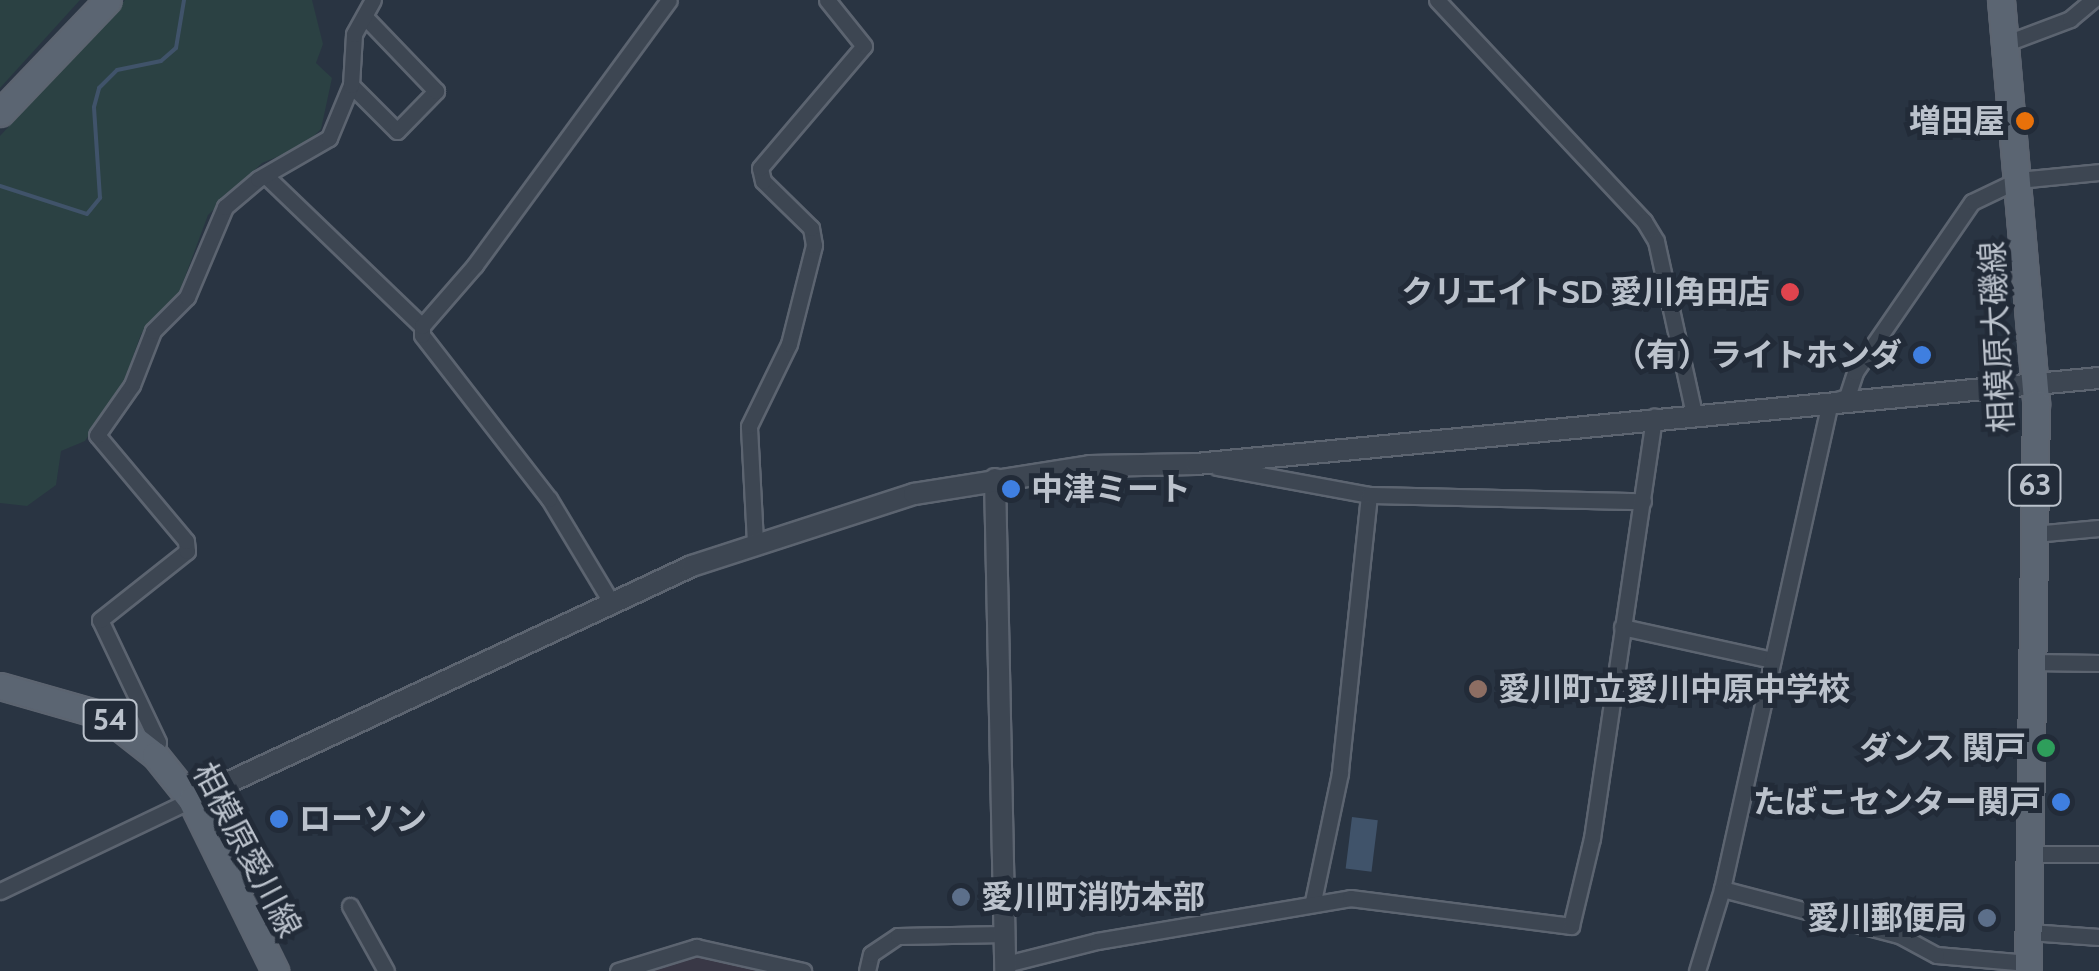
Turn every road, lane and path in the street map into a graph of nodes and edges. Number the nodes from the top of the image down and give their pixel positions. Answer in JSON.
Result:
{"nodes":[{"id":1,"x":108,"y":0,"type":"edge"},
{"id":2,"x":374,"y":0,"type":"edge"},
{"id":3,"x":669,"y":0,"type":"edge"},
{"id":4,"x":826,"y":0,"type":"edge"},
{"id":5,"x":1436,"y":0,"type":"edge"},
{"id":6,"x":2002,"y":0,"type":"edge"},
{"id":7,"x":2094,"y":0,"type":"edge"},
{"id":8,"x":366,"y":18,"type":"junction"},
{"id":9,"x":2004,"y":44,"type":"junction"},
{"id":10,"x":351,"y":86,"type":"junction"},
{"id":11,"x":0,"y":112,"type":"edge"},
{"id":12,"x":397,"y":131,"type":"junction"},
{"id":13,"x":411,"y":144,"type":"dead end"},
{"id":14,"x":2099,"y":172,"type":"edge"},
{"id":15,"x":266,"y":176,"type":"junction"},
{"id":16,"x":2018,"y":180,"type":"junction"},
{"id":17,"x":422,"y":326,"type":"junction"},
{"id":18,"x":2099,"y":378,"type":"edge"},
{"id":19,"x":2036,"y":385,"type":"junction"},
{"id":20,"x":1830,"y":402,"type":"junction"},
{"id":21,"x":1694,"y":414,"type":"junction"},
{"id":22,"x":1654,"y":417,"type":"junction"},
{"id":23,"x":1196,"y":464,"type":"junction"},
{"id":24,"x":995,"y":479,"type":"junction"},
{"id":25,"x":1369,"y":495,"type":"junction"},
{"id":26,"x":1643,"y":501,"type":"junction"},
{"id":27,"x":2099,"y":528,"type":"edge"},
{"id":28,"x":2034,"y":534,"type":"junction"},
{"id":29,"x":755,"y":542,"type":"junction"},
{"id":30,"x":611,"y":602,"type":"junction"},
{"id":31,"x":1622,"y":628,"type":"junction"},
{"id":32,"x":1772,"y":660,"type":"junction"},
{"id":33,"x":2032,"y":662,"type":"junction"},
{"id":34,"x":2099,"y":663,"type":"edge"},
{"id":35,"x":0,"y":686,"type":"edge"},
{"id":36,"x":155,"y":755,"type":"junction"},
{"id":37,"x":191,"y":800,"type":"junction"},
{"id":38,"x":2030,"y":854,"type":"junction"},
{"id":39,"x":2099,"y":854,"type":"edge"},
{"id":40,"x":1722,"y":889,"type":"junction"},
{"id":41,"x":0,"y":891,"type":"edge"},
{"id":42,"x":1312,"y":902,"type":"junction"},
{"id":43,"x":350,"y":906,"type":"dead end"},
{"id":44,"x":2029,"y":932,"type":"junction"},
{"id":45,"x":1005,"y":934,"type":"junction"},
{"id":46,"x":2099,"y":937,"type":"edge"},
{"id":47,"x":2028,"y":967,"type":"edge"},
{"id":48,"x":1005,"y":968,"type":"edge"},
{"id":49,"x":275,"y":971,"type":"edge"},
{"id":50,"x":386,"y":971,"type":"edge"},
{"id":51,"x":618,"y":971,"type":"edge"},
{"id":52,"x":803,"y":971,"type":"edge"},
{"id":53,"x":867,"y":971,"type":"edge"},
{"id":54,"x":1697,"y":971,"type":"edge"}],
"edges":[{"from":1,"to":11,"type":"main road"},
{"from":2,"to":8,"type":"street"},
{"from":3,"to":17,"type":"street"},
{"from":4,"to":29,"type":"street"},
{"from":5,"to":21,"type":"street"},
{"from":6,"to":9,"type":"main road","name":"相模原大磯線","number":"63"},
{"from":7,"to":9,"type":"street"},
{"from":8,"to":10,"type":"street"},
{"from":8,"to":12,"type":"street"},
{"from":9,"to":16,"type":"main road","name":"相模原大磯線","number":"63"},
{"from":10,"to":12,"type":"street"},
{"from":10,"to":15,"type":"street"},
{"from":12,"to":13,"type":"street"},
{"from":14,"to":16,"type":"street"},
{"from":15,"to":17,"type":"street"},
{"from":15,"to":36,"type":"street"},
{"from":16,"to":19,"type":"main road","name":"相模原大磯線","number":"63"},
{"from":16,"to":20,"type":"street"},
{"from":17,"to":30,"type":"street"},
{"from":18,"to":19,"type":"street"},
{"from":19,"to":20,"type":"street"},
{"from":19,"to":28,"type":"main road","name":"相模原大磯線","number":"63"},
{"from":20,"to":21,"type":"street"},
{"from":20,"to":32,"type":"street"},
{"from":21,"to":22,"type":"street"},
{"from":22,"to":23,"type":"street"},
{"from":22,"to":26,"type":"street"},
{"from":23,"to":24,"type":"street"},
{"from":23,"to":25,"type":"street"},
{"from":24,"to":29,"type":"street"},
{"from":24,"to":45,"type":"street"},
{"from":25,"to":26,"type":"street"},
{"from":25,"to":42,"type":"street"},
{"from":26,"to":31,"type":"street"},
{"from":27,"to":28,"type":"street"},
{"from":28,"to":33,"type":"main road","name":"相模原大磯線","number":"63"},
{"from":29,"to":30,"type":"street"},
{"from":30,"to":37,"type":"street"},
{"from":31,"to":32,"type":"street"},
{"from":31,"to":42,"type":"street"},
{"from":32,"to":40,"type":"street"},
{"from":33,"to":34,"type":"street"},
{"from":33,"to":38,"type":"main road","name":"相模原大磯線","number":"63"},
{"from":35,"to":36,"type":"main road","name":"相模原愛川線","number":"54"},
{"from":36,"to":37,"type":"main road","name":"相模原愛川線","number":"54"},
{"from":37,"to":41,"type":"street"},
{"from":37,"to":49,"type":"main road","name":"相模原愛川線","number":"54"},
{"from":38,"to":39,"type":"street"},
{"from":38,"to":44,"type":"main road","name":"相模原大磯線","number":"63"},
{"from":40,"to":47,"type":"street"},
{"from":40,"to":54,"type":"street"},
{"from":42,"to":48,"type":"street"},
{"from":43,"to":50,"type":"street"},
{"from":44,"to":46,"type":"street"},
{"from":44,"to":47,"type":"main road","name":"相模原大磯線","number":"63"},
{"from":45,"to":48,"type":"street"},
{"from":45,"to":53,"type":"street"},
{"from":51,"to":52,"type":"street"}]}
